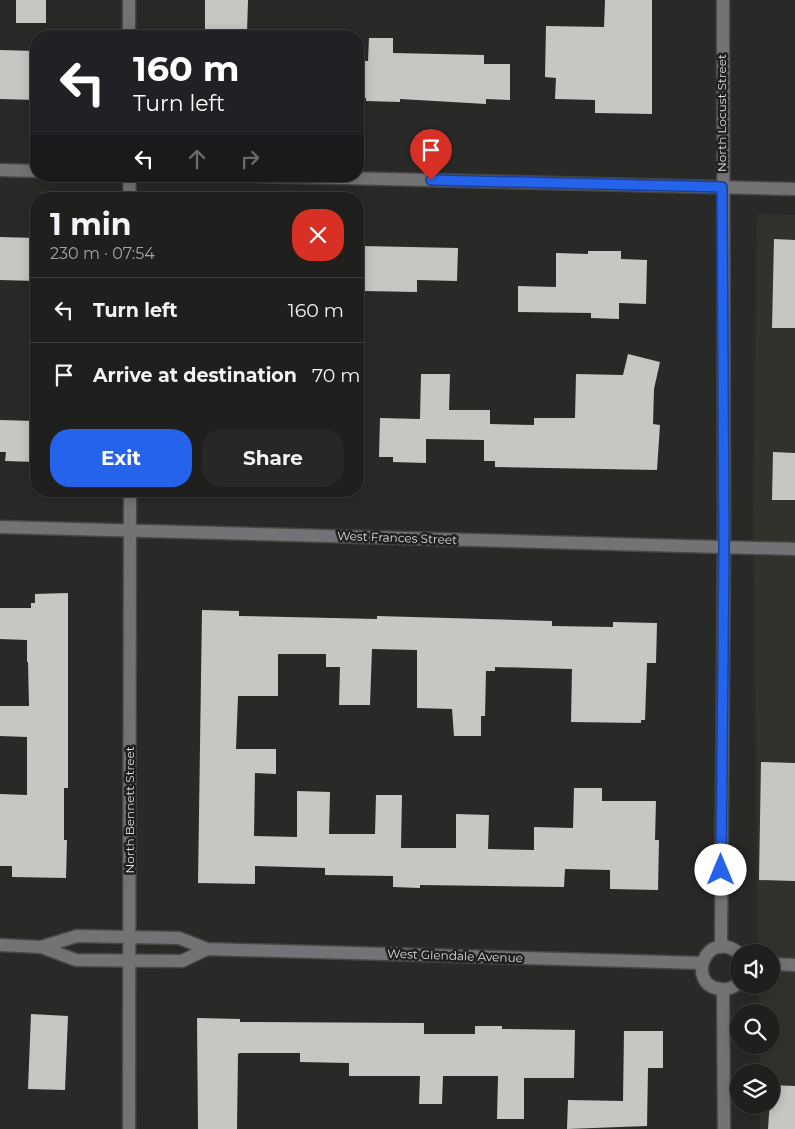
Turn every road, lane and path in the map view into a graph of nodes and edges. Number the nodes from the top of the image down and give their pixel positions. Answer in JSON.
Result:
{"nodes":[{"id":1,"x":129,"y":0,"type":"edge"},
{"id":2,"x":723,"y":0,"type":"edge"},
{"id":3,"x":129,"y":30,"type":"edge"},
{"id":4,"x":0,"y":170,"type":"edge"},
{"id":5,"x":30,"y":171,"type":"edge"},
{"id":6,"x":364,"y":179,"type":"edge"},
{"id":7,"x":722,"y":187,"type":"junction"},
{"id":8,"x":795,"y":189,"type":"edge"},
{"id":9,"x":130,"y":497,"type":"edge"},
{"id":10,"x":0,"y":527,"type":"edge"},
{"id":11,"x":130,"y":530,"type":"junction"},
{"id":12,"x":724,"y":548,"type":"junction"},
{"id":13,"x":795,"y":549,"type":"edge"},
{"id":14,"x":130,"y":937,"type":"junction"},
{"id":15,"x":0,"y":945,"type":"edge"},
{"id":16,"x":40,"y":947,"type":"junction"},
{"id":17,"x":720,"y":947,"type":"junction"},
{"id":18,"x":730,"y":948,"type":"edge"},
{"id":19,"x":207,"y":949,"type":"junction"},
{"id":20,"x":129,"y":961,"type":"junction"},
{"id":21,"x":702,"y":963,"type":"junction"},
{"id":22,"x":780,"y":964,"type":"edge"},
{"id":23,"x":795,"y":965,"type":"edge"},
{"id":24,"x":730,"y":988,"type":"edge"},
{"id":25,"x":723,"y":990,"type":"junction"},
{"id":26,"x":128,"y":1129,"type":"edge"},
{"id":27,"x":724,"y":1129,"type":"edge"}],
"edges":[{"from":1,"to":3,"type":"street"},
{"from":2,"to":7,"type":"street","name":"North Locust Street"},
{"from":4,"to":5,"type":"street"},
{"from":6,"to":7,"type":"street"},
{"from":7,"to":8,"type":"street"},
{"from":7,"to":12,"type":"street","name":"North Locust Street"},
{"from":9,"to":11,"type":"street","name":"North Bennett Street"},
{"from":10,"to":11,"type":"street","name":"West Frances Street"},
{"from":11,"to":12,"type":"street","name":"West Frances Street"},
{"from":11,"to":14,"type":"street","name":"North Bennett Street"},
{"from":12,"to":13,"type":"street","name":"West Frances Street"},
{"from":12,"to":17,"type":"street","name":"North Locust Street"},
{"from":14,"to":16,"type":"street","name":"West Glendale Avenue"},
{"from":14,"to":19,"type":"street","name":"West Glendale Avenue"},
{"from":14,"to":20,"type":"street","name":"North Bennett Street"},
{"from":15,"to":16,"type":"street","name":"West Glendale Avenue"},
{"from":16,"to":20,"type":"street","name":"West Glendale Avenue"},
{"from":17,"to":18,"type":"street"},
{"from":17,"to":21,"type":"street"},
{"from":19,"to":20,"type":"street","name":"West Glendale Avenue"},
{"from":19,"to":21,"type":"street","name":"West Glendale Avenue"},
{"from":20,"to":26,"type":"street","name":"North Bennett Street"},
{"from":21,"to":25,"type":"street"},
{"from":22,"to":23,"type":"street"},
{"from":24,"to":25,"type":"street"},
{"from":25,"to":27,"type":"street"}]}
